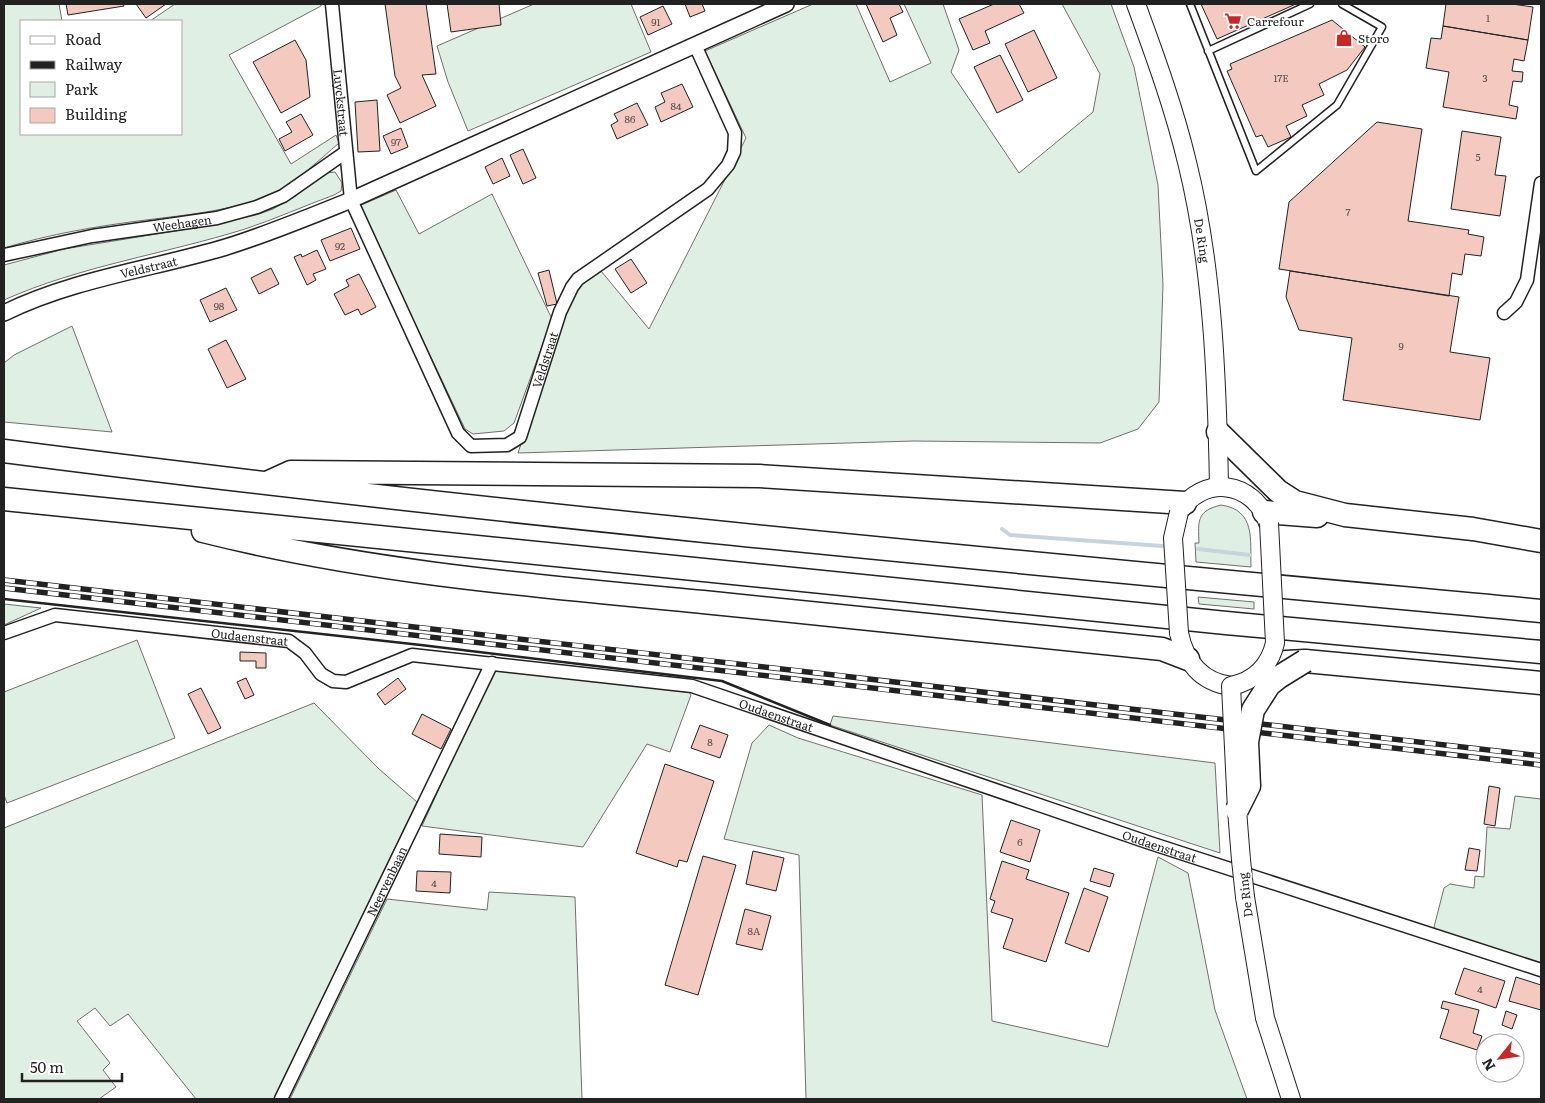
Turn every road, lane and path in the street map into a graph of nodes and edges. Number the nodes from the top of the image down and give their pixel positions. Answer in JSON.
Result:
{"nodes":[{"id":1,"x":332,"y":4,"type":"edge"},
{"id":2,"x":786,"y":4,"type":"edge"},
{"id":3,"x":1136,"y":4,"type":"edge"},
{"id":4,"x":1190,"y":4,"type":"edge"},
{"id":5,"x":1310,"y":4,"type":"edge"},
{"id":6,"x":1342,"y":4,"type":"edge"},
{"id":7,"x":695,"y":45,"type":"junction"},
{"id":8,"x":1208,"y":51,"type":"junction"},
{"id":9,"x":346,"y":152,"type":"junction"},
{"id":10,"x":1541,"y":183,"type":"edge"},
{"id":11,"x":350,"y":200,"type":"junction"},
{"id":12,"x":4,"y":256,"type":"edge"},
{"id":13,"x":4,"y":313,"type":"edge"},
{"id":14,"x":1504,"y":313,"type":"dead end"},
{"id":15,"x":1218,"y":432,"type":"junction"},
{"id":16,"x":4,"y":451,"type":"edge"},
{"id":17,"x":264,"y":485,"type":"junction"},
{"id":18,"x":1219,"y":486,"type":"junction"},
{"id":19,"x":4,"y":499,"type":"edge"},
{"id":20,"x":1182,"y":507,"type":"junction"},
{"id":21,"x":122,"y":512,"type":"junction"},
{"id":22,"x":1345,"y":515,"type":"junction"},
{"id":23,"x":1266,"y":518,"type":"junction"},
{"id":24,"x":1541,"y":541,"type":"edge"},
{"id":25,"x":1541,"y":611,"type":"edge"},
{"id":26,"x":4,"y":633,"type":"edge"},
{"id":27,"x":1541,"y":652,"type":"edge"},
{"id":28,"x":1188,"y":659,"type":"junction"},
{"id":29,"x":1306,"y":661,"type":"junction"},
{"id":30,"x":492,"y":663,"type":"junction"},
{"id":31,"x":1241,"y":682,"type":"junction"},
{"id":32,"x":1541,"y":683,"type":"edge"},
{"id":33,"x":1237,"y":810,"type":"junction"},
{"id":34,"x":1541,"y":970,"type":"edge"},
{"id":35,"x":281,"y":1099,"type":"edge"},
{"id":36,"x":1291,"y":1099,"type":"edge"}],
"edges":[{"from":1,"to":9,"type":"street","name":"Luyckstraat"},
{"from":2,"to":7,"type":"street","name":"Veldstraat"},
{"from":3,"to":15,"type":"main road","name":"De Ring"},
{"from":4,"to":8,"type":"lane"},
{"from":5,"to":8,"type":"lane"},
{"from":6,"to":8,"type":"lane"},
{"from":7,"to":11,"type":"street","name":"Veldstraat"},
{"from":7,"to":11,"type":"street","name":"Veldstraat"},
{"from":9,"to":11,"type":"street","name":"Luyckstraat"},
{"from":9,"to":12,"type":"street","name":"Weehagen"},
{"from":10,"to":14,"type":"street"},
{"from":11,"to":13,"type":"street","name":"Veldstraat"},
{"from":15,"to":18,"type":"main road","name":"De Ring"},
{"from":15,"to":22,"type":"highway"},
{"from":16,"to":17,"type":"highway"},
{"from":17,"to":20,"type":"highway"},
{"from":17,"to":25,"type":"highway"},
{"from":18,"to":20,"type":"main road"},
{"from":18,"to":23,"type":"main road"},
{"from":19,"to":21,"type":"highway"},
{"from":20,"to":28,"type":"main road","bridge":true},
{"from":21,"to":27,"type":"highway"},
{"from":21,"to":28,"type":"highway"},
{"from":22,"to":23,"type":"highway"},
{"from":22,"to":24,"type":"highway"},
{"from":23,"to":31,"type":"main road","bridge":true},
{"from":26,"to":30,"type":"street","name":"Oudaenstraat"},
{"from":28,"to":31,"type":"main road"},
{"from":29,"to":31,"type":"highway","bridge":true},
{"from":29,"to":32,"type":"highway"},
{"from":29,"to":33,"type":"highway","bridge":true},
{"from":30,"to":34,"type":"street","name":"Oudaenstraat"},
{"from":30,"to":35,"type":"street","name":"Neervenbaan"},
{"from":31,"to":33,"type":"main road","name":"De Ring","bridge":true},
{"from":33,"to":36,"type":"main road","name":"De Ring","bridge":true}]}
